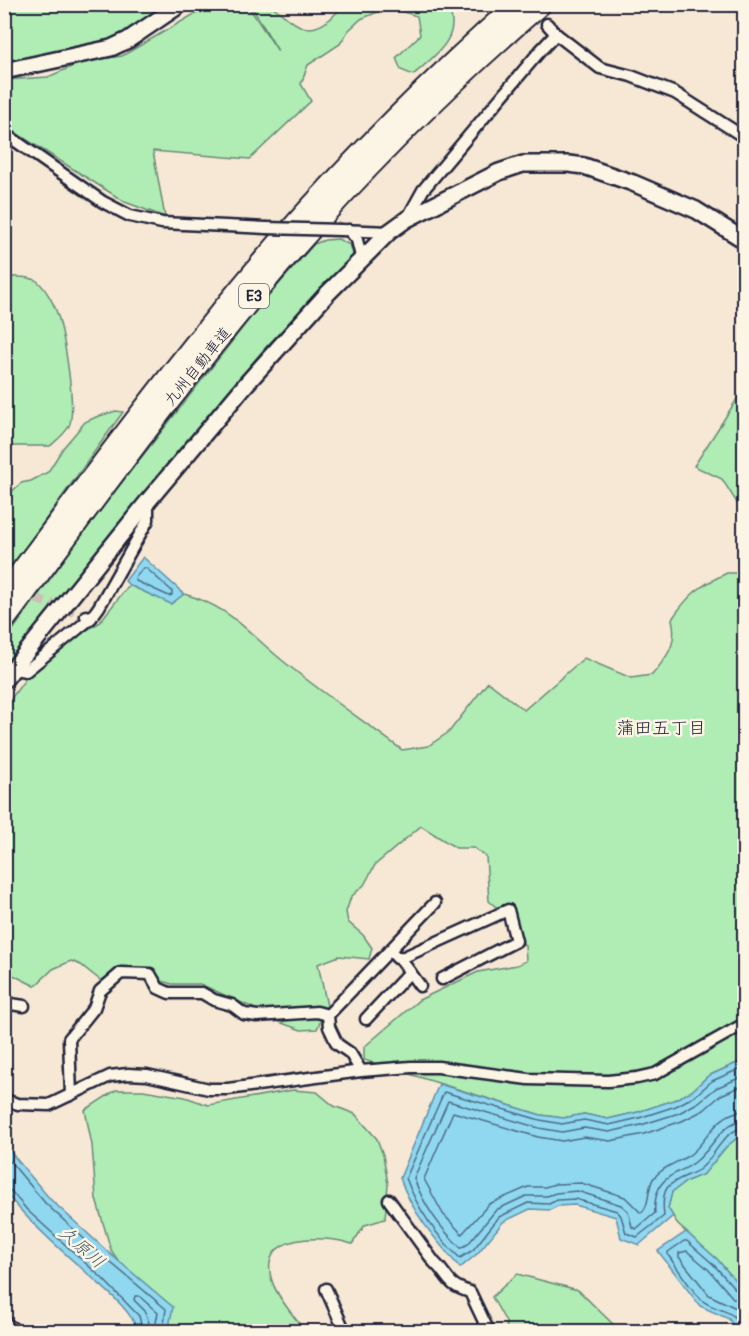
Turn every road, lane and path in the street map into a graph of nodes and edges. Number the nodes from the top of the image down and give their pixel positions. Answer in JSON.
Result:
{"nodes":[{"id":1,"x":181,"y":4,"type":"edge"},
{"id":2,"x":517,"y":4,"type":"edge"},
{"id":3,"x":541,"y":4,"type":"edge"},
{"id":4,"x":547,"y":24,"type":"dead end"},
{"id":5,"x":556,"y":34,"type":"junction"},
{"id":6,"x":4,"y":71,"type":"edge"},
{"id":7,"x":4,"y":133,"type":"edge"},
{"id":8,"x":744,"y":137,"type":"edge"},
{"id":9,"x":407,"y":219,"type":"junction"},
{"id":10,"x":345,"y":230,"type":"junction"},
{"id":11,"x":389,"y":232,"type":"junction"},
{"id":12,"x":744,"y":240,"type":"edge"},
{"id":13,"x":362,"y":261,"type":"junction"},
{"id":14,"x":148,"y":501,"type":"junction"},
{"id":15,"x":4,"y":594,"type":"edge"},
{"id":16,"x":4,"y":621,"type":"edge"},
{"id":17,"x":9,"y":674,"type":"edge"},
{"id":18,"x":435,"y":903,"type":"dead end"},
{"id":19,"x":390,"y":950,"type":"junction"},
{"id":20,"x":399,"y":957,"type":"junction"},
{"id":21,"x":410,"y":972,"type":"junction"},
{"id":22,"x":442,"y":979,"type":"dead end"},
{"id":23,"x":420,"y":986,"type":"dead end"},
{"id":24,"x":4,"y":1003,"type":"edge"},
{"id":25,"x":24,"y":1006,"type":"dead end"},
{"id":26,"x":328,"y":1015,"type":"junction"},
{"id":27,"x":366,"y":1019,"type":"dead end"},
{"id":28,"x":744,"y":1024,"type":"edge"},
{"id":29,"x":361,"y":1071,"type":"junction"},
{"id":30,"x":71,"y":1095,"type":"junction"},
{"id":31,"x":4,"y":1100,"type":"edge"},
{"id":32,"x":389,"y":1200,"type":"dead end"},
{"id":33,"x":326,"y":1289,"type":"dead end"},
{"id":34,"x":4,"y":1322,"type":"edge"},
{"id":35,"x":18,"y":1332,"type":"edge"},
{"id":36,"x":345,"y":1332,"type":"edge"},
{"id":37,"x":489,"y":1332,"type":"edge"}],
"edges":[{"from":1,"to":6,"type":"street"},
{"from":2,"to":15,"type":"highway","name":"九州自動車道","number":"E3"},
{"from":3,"to":16,"type":"highway","name":"九州自動車道","number":"E3"},
{"from":4,"to":5,"type":"street"},
{"from":5,"to":8,"type":"street"},
{"from":5,"to":9,"type":"street"},
{"from":7,"to":10,"type":"street","bridge":true},
{"from":9,"to":11,"type":"street"},
{"from":9,"to":12,"type":"street"},
{"from":10,"to":11,"type":"street"},
{"from":10,"to":13,"type":"street"},
{"from":11,"to":13,"type":"street"},
{"from":13,"to":14,"type":"street"},
{"from":14,"to":17,"type":"street"},
{"from":14,"to":17,"type":"street"},
{"from":18,"to":19,"type":"street"},
{"from":19,"to":20,"type":"street"},
{"from":19,"to":26,"type":"street"},
{"from":20,"to":21,"type":"street"},
{"from":20,"to":22,"type":"street"},
{"from":21,"to":23,"type":"street"},
{"from":21,"to":27,"type":"street"},
{"from":24,"to":25,"type":"street"},
{"from":26,"to":29,"type":"street"},
{"from":26,"to":30,"type":"street"},
{"from":28,"to":29,"type":"street"},
{"from":29,"to":30,"type":"street"},
{"from":30,"to":31,"type":"street"},
{"from":32,"to":37,"type":"street"},
{"from":33,"to":36,"type":"street"},
{"from":34,"to":35,"type":"street"}]}
